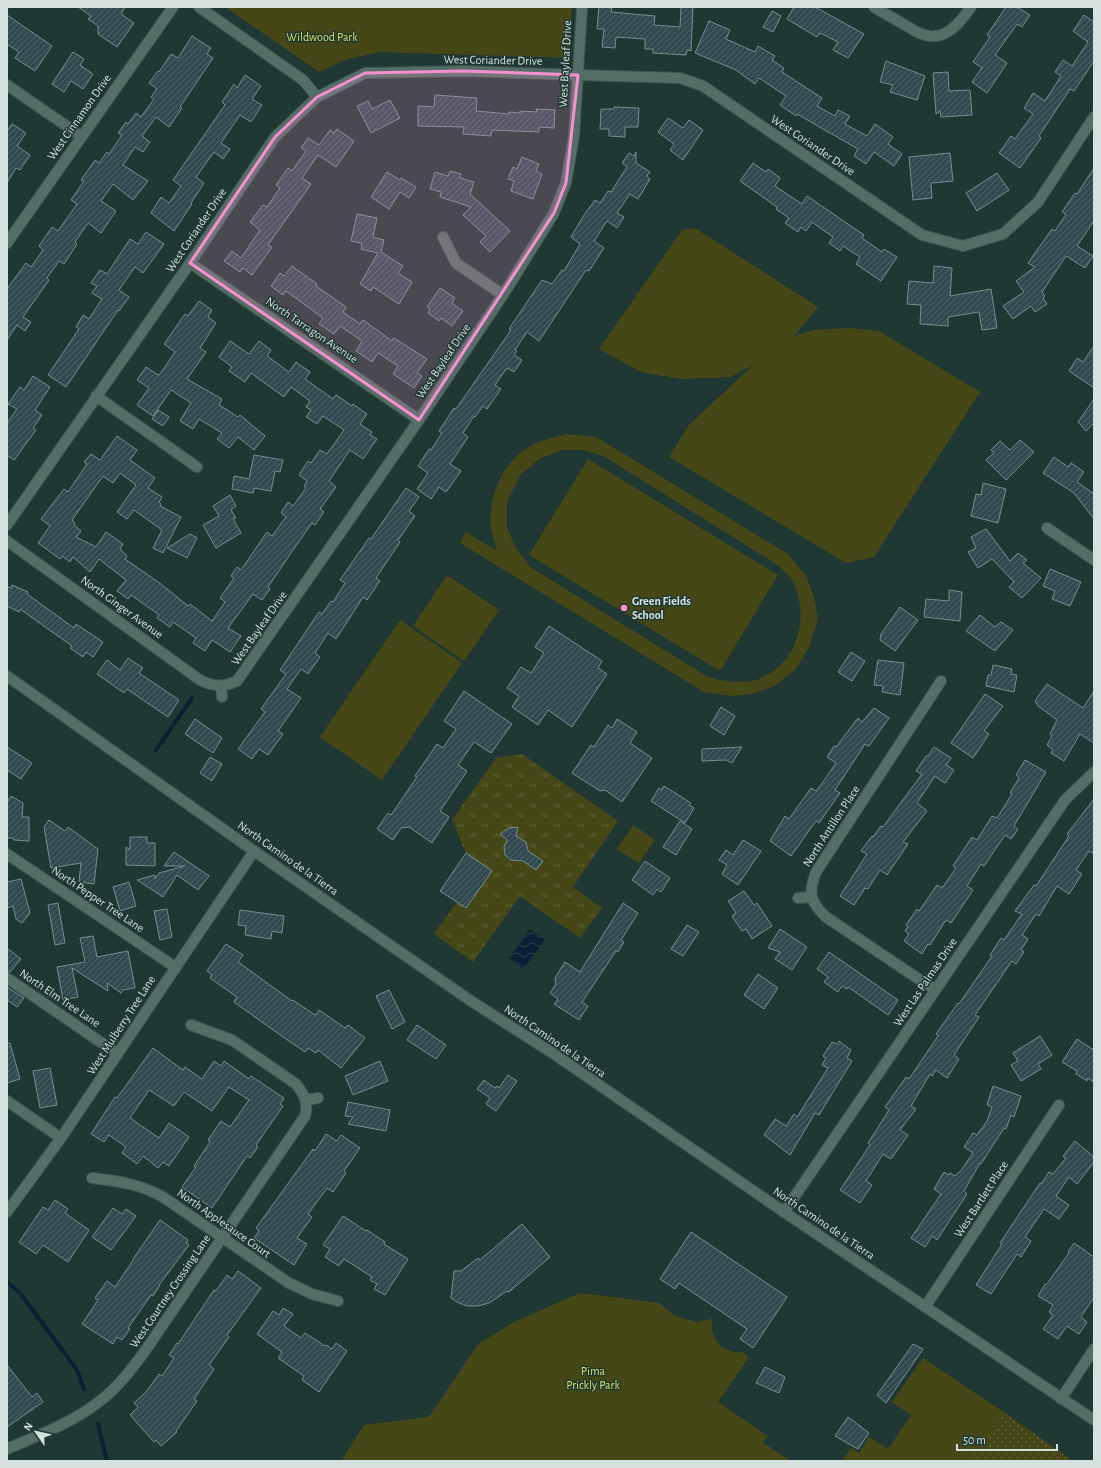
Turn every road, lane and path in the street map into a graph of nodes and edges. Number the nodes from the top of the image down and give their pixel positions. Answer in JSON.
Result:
{"nodes":[{"id":1,"x":173,"y":7,"type":"edge"},
{"id":2,"x":199,"y":7,"type":"edge"},
{"id":3,"x":582,"y":7,"type":"edge"},
{"id":4,"x":874,"y":7,"type":"edge"},
{"id":5,"x":970,"y":7,"type":"edge"},
{"id":6,"x":578,"y":76,"type":"junction"},
{"id":7,"x":7,"y":85,"type":"edge"},
{"id":8,"x":317,"y":97,"type":"junction"},
{"id":9,"x":1094,"y":117,"type":"edge"},
{"id":10,"x":81,"y":136,"type":"junction"},
{"id":11,"x":443,"y":237,"type":"dead end"},
{"id":12,"x":7,"y":243,"type":"edge"},
{"id":13,"x":190,"y":263,"type":"junction"},
{"id":14,"x":503,"y":295,"type":"junction"},
{"id":15,"x":96,"y":396,"type":"junction"},
{"id":16,"x":419,"y":420,"type":"junction"},
{"id":17,"x":197,"y":467,"type":"dead end"},
{"id":18,"x":7,"y":525,"type":"edge"},
{"id":19,"x":1047,"y":528,"type":"dead end"},
{"id":20,"x":7,"y":541,"type":"edge"},
{"id":21,"x":1094,"y":560,"type":"edge"},
{"id":22,"x":7,"y":676,"type":"edge"},
{"id":23,"x":941,"y":681,"type":"dead end"},
{"id":24,"x":223,"y":686,"type":"junction"},
{"id":25,"x":222,"y":697,"type":"dead end"},
{"id":26,"x":1094,"y":772,"type":"edge"},
{"id":27,"x":254,"y":851,"type":"junction"},
{"id":28,"x":7,"y":854,"type":"edge"},
{"id":29,"x":812,"y":897,"type":"junction"},
{"id":30,"x":798,"y":898,"type":"dead end"},
{"id":31,"x":175,"y":967,"type":"junction"},
{"id":32,"x":7,"y":978,"type":"edge"},
{"id":33,"x":936,"y":990,"type":"junction"},
{"id":34,"x":191,"y":1025,"type":"dead end"},
{"id":35,"x":118,"y":1054,"type":"junction"},
{"id":36,"x":318,"y":1098,"type":"dead end"},
{"id":37,"x":306,"y":1100,"type":"junction"},
{"id":38,"x":7,"y":1101,"type":"edge"},
{"id":39,"x":1059,"y":1105,"type":"dead end"},
{"id":40,"x":61,"y":1138,"type":"junction"},
{"id":41,"x":92,"y":1178,"type":"dead end"},
{"id":42,"x":7,"y":1212,"type":"edge"},
{"id":43,"x":784,"y":1212,"type":"junction"},
{"id":44,"x":222,"y":1237,"type":"junction"},
{"id":45,"x":338,"y":1301,"type":"dead end"},
{"id":46,"x":925,"y":1308,"type":"junction"},
{"id":47,"x":1094,"y":1349,"type":"edge"},
{"id":48,"x":1061,"y":1399,"type":"junction"},
{"id":49,"x":1094,"y":1420,"type":"edge"},
{"id":50,"x":7,"y":1449,"type":"edge"}],
"edges":[{"from":1,"to":10,"type":"street","name":"West Cinnamon Drive"},
{"from":2,"to":8,"type":"street"},
{"from":3,"to":6,"type":"street","name":"West Bayleaf Drive"},
{"from":4,"to":5,"type":"street"},
{"from":6,"to":8,"type":"street","name":"West Coriander Drive"},
{"from":6,"to":9,"type":"street","name":"West Coriander Drive"},
{"from":6,"to":14,"type":"street","name":"West Bayleaf Drive"},
{"from":7,"to":10,"type":"street"},
{"from":8,"to":13,"type":"street","name":"West Coriander Drive"},
{"from":10,"to":12,"type":"street","name":"West Cinnamon Drive"},
{"from":11,"to":14,"type":"street"},
{"from":13,"to":15,"type":"street","name":"West Coriander Drive"},
{"from":13,"to":16,"type":"street","name":"North Tarragon Avenue"},
{"from":14,"to":16,"type":"street","name":"West Bayleaf Drive"},
{"from":15,"to":17,"type":"street"},
{"from":15,"to":18,"type":"street","name":"West Coriander Drive"},
{"from":16,"to":24,"type":"street","name":"West Bayleaf Drive"},
{"from":19,"to":21,"type":"street"},
{"from":20,"to":24,"type":"street","name":"North Ginger Avenue"},
{"from":22,"to":27,"type":"street","name":"North Camino de la Tierra"},
{"from":23,"to":29,"type":"street","name":"North Antillon Place"},
{"from":24,"to":25,"type":"street"},
{"from":26,"to":33,"type":"street","name":"West Las Palmas Drive"},
{"from":27,"to":31,"type":"street","name":"West Mulberry Tree Lane"},
{"from":27,"to":43,"type":"street","name":"North Camino de la Tierra"},
{"from":28,"to":31,"type":"street","name":"North Pepper Tree Lane"},
{"from":29,"to":30,"type":"street"},
{"from":29,"to":33,"type":"street"},
{"from":31,"to":35,"type":"street","name":"West Mulberry Tree Lane"},
{"from":32,"to":35,"type":"street","name":"North Elm Tree Lane"},
{"from":33,"to":43,"type":"street","name":"West Las Palmas Drive"},
{"from":34,"to":37,"type":"street"},
{"from":35,"to":40,"type":"street","name":"West Mulberry Tree Lane"},
{"from":36,"to":37,"type":"street"},
{"from":37,"to":44,"type":"street","name":"West Courtney Crossing Lane"},
{"from":38,"to":40,"type":"street"},
{"from":39,"to":46,"type":"street","name":"West Bartlett Place"},
{"from":40,"to":42,"type":"street","name":"West Mulberry Tree Lane"},
{"from":41,"to":44,"type":"street","name":"North Applesauce Court"},
{"from":43,"to":46,"type":"street","name":"North Camino de la Tierra"},
{"from":44,"to":45,"type":"street","name":"North Applesauce Court"},
{"from":44,"to":50,"type":"street","name":"West Courtney Crossing Lane"},
{"from":46,"to":48,"type":"street","name":"North Camino de la Tierra"},
{"from":47,"to":48,"type":"street"},
{"from":48,"to":49,"type":"street","name":"North Camino de la Tierra"}]}
